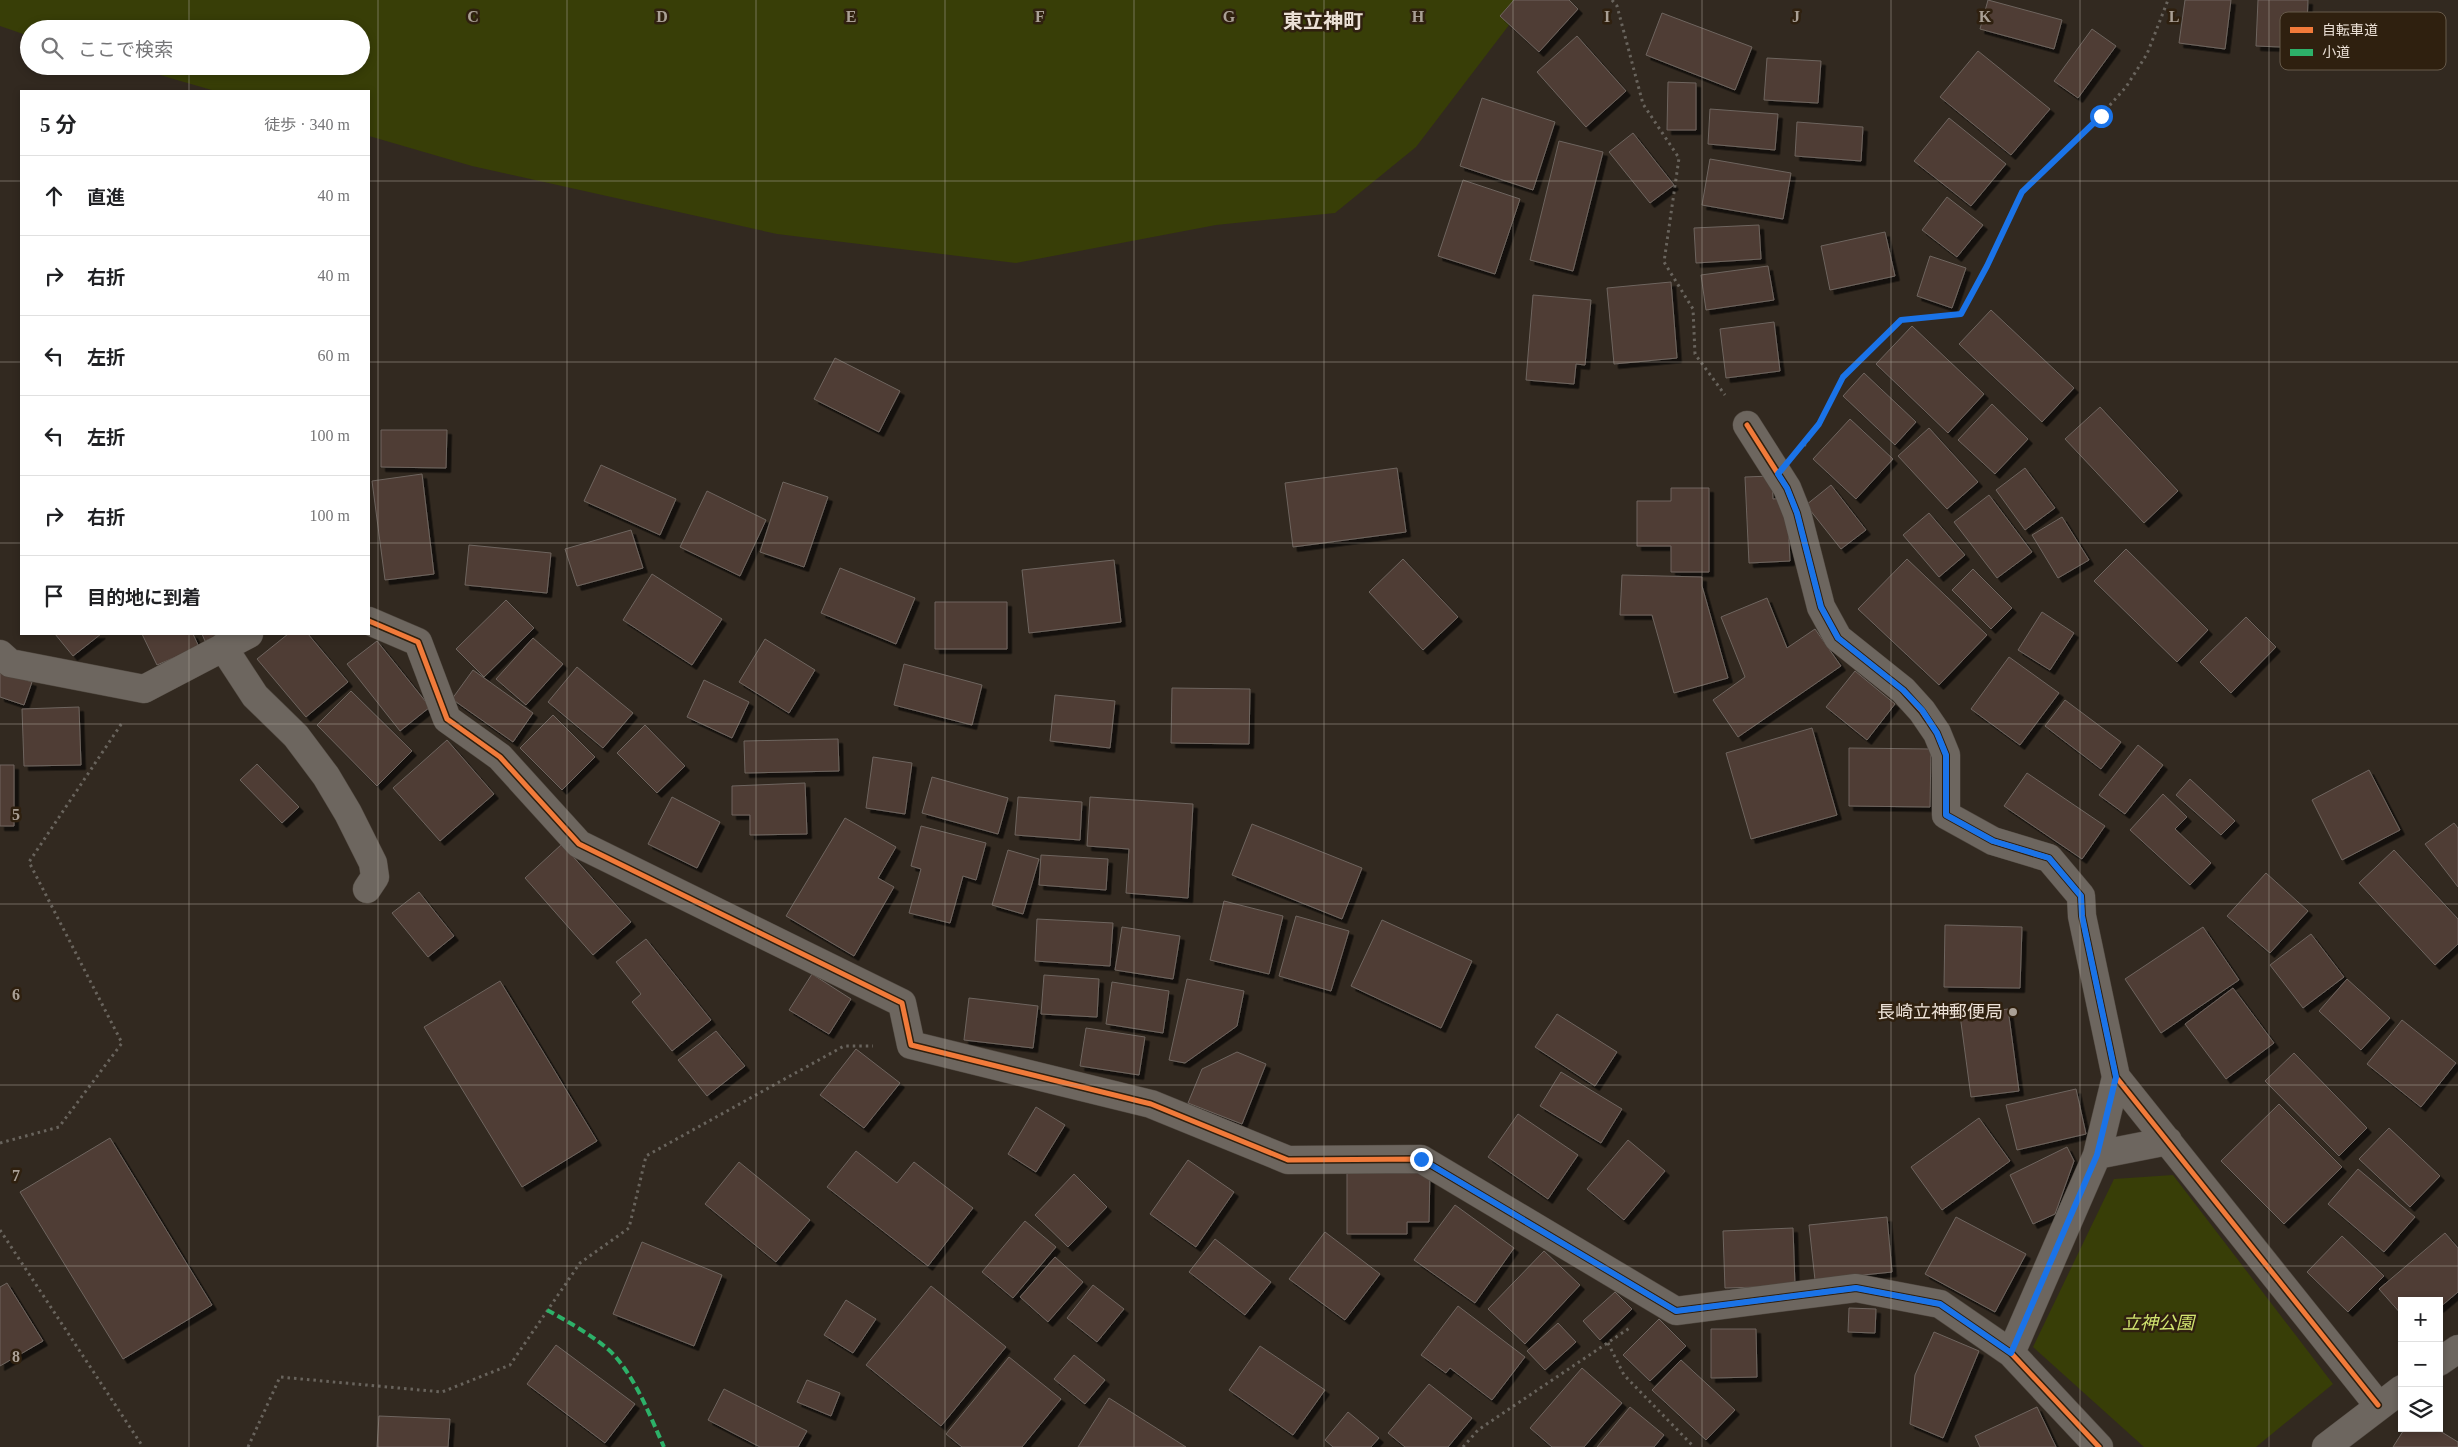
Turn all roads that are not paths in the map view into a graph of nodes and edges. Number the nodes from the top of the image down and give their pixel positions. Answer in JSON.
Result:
{"nodes":[{"id":1,"x":1747,"y":425,"type":"road end"},
{"id":2,"x":370,"y":621,"type":"edge"},
{"id":3,"x":247,"y":635,"type":"edge"},
{"id":4,"x":223,"y":647,"type":"junction"},
{"id":5,"x":0,"y":654,"type":"edge"},
{"id":6,"x":367,"y":889,"type":"dead end"},
{"id":7,"x":2116,"y":1077,"type":"junction"},
{"id":8,"x":2168,"y":1142,"type":"junction"},
{"id":9,"x":2097,"y":1155,"type":"junction"},
{"id":10,"x":2458,"y":1349,"type":"edge"},
{"id":11,"x":2011,"y":1353,"type":"junction"},
{"id":12,"x":2443,"y":1359,"type":"edge"},
{"id":13,"x":2398,"y":1392,"type":"edge"},
{"id":14,"x":2378,"y":1405,"type":"junction"},
{"id":15,"x":2099,"y":1447,"type":"edge"},
{"id":16,"x":2326,"y":1447,"type":"edge"}],
"edges":[{"from":1,"to":7,"type":"street"},
{"from":2,"to":11,"type":"street"},
{"from":3,"to":4,"type":"street"},
{"from":4,"to":5,"type":"street"},
{"from":4,"to":6,"type":"street"},
{"from":7,"to":8,"type":"street"},
{"from":7,"to":9,"type":"street"},
{"from":8,"to":9,"type":"street"},
{"from":8,"to":14,"type":"street"},
{"from":9,"to":11,"type":"street"},
{"from":10,"to":12,"type":"street"},
{"from":11,"to":15,"type":"street"},
{"from":13,"to":14,"type":"street"},
{"from":14,"to":16,"type":"street"}]}
